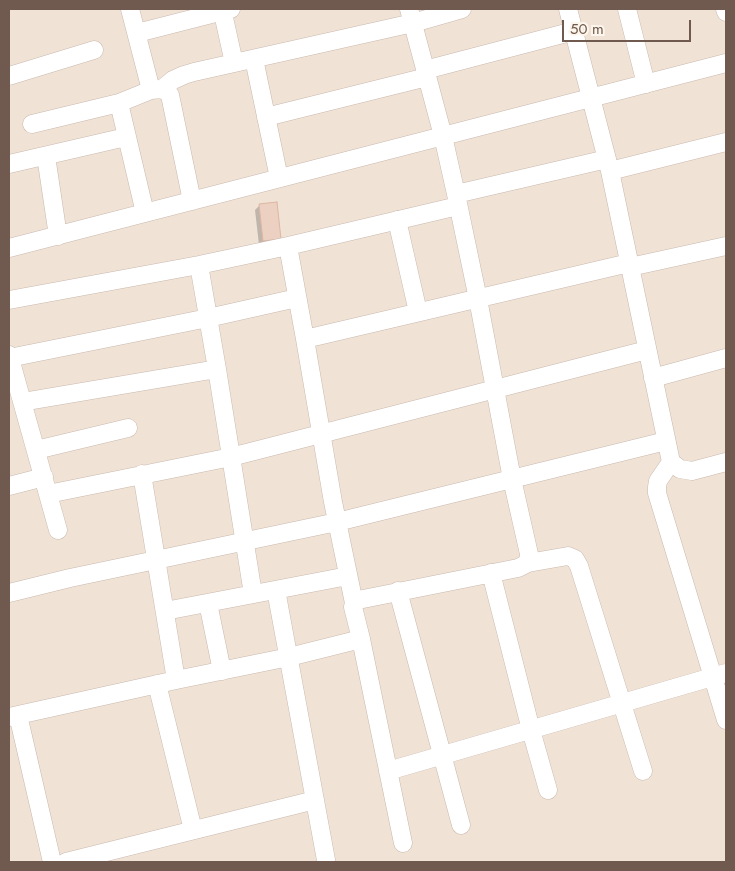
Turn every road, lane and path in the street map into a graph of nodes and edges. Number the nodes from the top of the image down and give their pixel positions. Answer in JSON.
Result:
{"nodes":[{"id":1,"x":130,"y":9,"type":"edge"},
{"id":2,"x":462,"y":9,"type":"edge"},
{"id":3,"x":568,"y":9,"type":"edge"},
{"id":4,"x":627,"y":9,"type":"edge"},
{"id":5,"x":225,"y":10,"type":"edge"},
{"id":6,"x":411,"y":16,"type":"edge"},
{"id":7,"x":574,"y":30,"type":"junction"},
{"id":8,"x":137,"y":33,"type":"junction"},
{"id":9,"x":94,"y":50,"type":"dead end"},
{"id":10,"x":254,"y":59,"type":"junction"},
{"id":11,"x":234,"y":63,"type":"junction"},
{"id":12,"x":726,"y":63,"type":"edge"},
{"id":13,"x":426,"y":74,"type":"junction"},
{"id":14,"x":9,"y":76,"type":"edge"},
{"id":15,"x":646,"y":84,"type":"junction"},
{"id":16,"x":157,"y":90,"type":"junction"},
{"id":17,"x":592,"y":98,"type":"junction"},
{"id":18,"x":119,"y":103,"type":"junction"},
{"id":19,"x":266,"y":117,"type":"junction"},
{"id":20,"x":32,"y":124,"type":"dead end"},
{"id":21,"x":443,"y":136,"type":"junction"},
{"id":22,"x":126,"y":137,"type":"junction"},
{"id":23,"x":726,"y":142,"type":"edge"},
{"id":24,"x":46,"y":156,"type":"junction"},
{"id":25,"x":9,"y":164,"type":"edge"},
{"id":26,"x":609,"y":165,"type":"junction"},
{"id":27,"x":279,"y":178,"type":"junction"},
{"id":28,"x":457,"y":200,"type":"junction"},
{"id":29,"x":192,"y":201,"type":"junction"},
{"id":30,"x":145,"y":213,"type":"junction"},
{"id":31,"x":397,"y":220,"type":"junction"},
{"id":32,"x":58,"y":236,"type":"junction"},
{"id":33,"x":288,"y":246,"type":"junction"},
{"id":34,"x":726,"y":246,"type":"edge"},
{"id":35,"x":9,"y":248,"type":"edge"},
{"id":36,"x":199,"y":265,"type":"junction"},
{"id":37,"x":630,"y":265,"type":"junction"},
{"id":38,"x":297,"y":298,"type":"junction"},
{"id":39,"x":478,"y":299,"type":"junction"},
{"id":40,"x":9,"y":300,"type":"edge"},
{"id":41,"x":418,"y":312,"type":"junction"},
{"id":42,"x":208,"y":318,"type":"junction"},
{"id":43,"x":305,"y":338,"type":"junction"},
{"id":44,"x":647,"y":350,"type":"junction"},
{"id":45,"x":9,"y":357,"type":"edge"},
{"id":46,"x":726,"y":358,"type":"edge"},
{"id":47,"x":217,"y":369,"type":"junction"},
{"id":48,"x":653,"y":378,"type":"junction"},
{"id":49,"x":495,"y":388,"type":"junction"},
{"id":50,"x":17,"y":396,"type":"edge"},
{"id":51,"x":128,"y":428,"type":"dead end"},
{"id":52,"x":321,"y":434,"type":"junction"},
{"id":53,"x":666,"y":441,"type":"junction"},
{"id":54,"x":36,"y":450,"type":"junction"},
{"id":55,"x":231,"y":457,"type":"junction"},
{"id":56,"x":670,"y":462,"type":"junction"},
{"id":57,"x":726,"y":462,"type":"edge"},
{"id":58,"x":142,"y":474,"type":"junction"},
{"id":59,"x":44,"y":477,"type":"junction"},
{"id":60,"x":512,"y":479,"type":"junction"},
{"id":61,"x":9,"y":486,"type":"edge"},
{"id":62,"x":48,"y":494,"type":"junction"},
{"id":63,"x":337,"y":522,"type":"junction"},
{"id":64,"x":58,"y":530,"type":"dead end"},
{"id":65,"x":244,"y":542,"type":"junction"},
{"id":66,"x":156,"y":560,"type":"junction"},
{"id":67,"x":528,"y":563,"type":"junction"},
{"id":68,"x":491,"y":574,"type":"junction"},
{"id":69,"x":348,"y":576,"type":"junction"},
{"id":70,"x":276,"y":590,"type":"junction"},
{"id":71,"x":398,"y":591,"type":"junction"},
{"id":72,"x":9,"y":593,"type":"edge"},
{"id":73,"x":253,"y":594,"type":"junction"},
{"id":74,"x":208,"y":602,"type":"junction"},
{"id":75,"x":354,"y":603,"type":"junction"},
{"id":76,"x":165,"y":611,"type":"junction"},
{"id":77,"x":361,"y":639,"type":"junction"},
{"id":78,"x":289,"y":657,"type":"junction"},
{"id":79,"x":222,"y":671,"type":"junction"},
{"id":80,"x":720,"y":675,"type":"edge"},
{"id":81,"x":176,"y":680,"type":"junction"},
{"id":82,"x":157,"y":684,"type":"junction"},
{"id":83,"x":622,"y":704,"type":"junction"},
{"id":84,"x":13,"y":716,"type":"edge"},
{"id":85,"x":726,"y":720,"type":"edge"},
{"id":86,"x":531,"y":730,"type":"junction"},
{"id":87,"x":442,"y":755,"type":"junction"},
{"id":88,"x":388,"y":771,"type":"junction"},
{"id":89,"x":643,"y":771,"type":"dead end"},
{"id":90,"x":548,"y":790,"type":"dead end"},
{"id":91,"x":315,"y":800,"type":"junction"},
{"id":92,"x":461,"y":825,"type":"dead end"},
{"id":93,"x":192,"y":830,"type":"junction"},
{"id":94,"x":403,"y":843,"type":"dead end"},
{"id":95,"x":326,"y":860,"type":"dead end"},
{"id":96,"x":52,"y":862,"type":"edge"},
{"id":97,"x":66,"y":862,"type":"edge"}],
"edges":[{"from":1,"to":8,"type":"street"},
{"from":2,"to":6,"type":"street"},
{"from":3,"to":7,"type":"street"},
{"from":4,"to":15,"type":"street"},
{"from":5,"to":8,"type":"street"},
{"from":5,"to":11,"type":"street"},
{"from":6,"to":10,"type":"street"},
{"from":6,"to":13,"type":"street"},
{"from":7,"to":13,"type":"street"},
{"from":7,"to":17,"type":"street"},
{"from":8,"to":16,"type":"street"},
{"from":9,"to":14,"type":"street"},
{"from":10,"to":11,"type":"street"},
{"from":10,"to":19,"type":"street"},
{"from":11,"to":16,"type":"street"},
{"from":12,"to":15,"type":"street"},
{"from":13,"to":19,"type":"street"},
{"from":13,"to":21,"type":"street"},
{"from":15,"to":17,"type":"street"},
{"from":16,"to":18,"type":"street"},
{"from":16,"to":29,"type":"street"},
{"from":17,"to":21,"type":"street"},
{"from":17,"to":26,"type":"street"},
{"from":18,"to":20,"type":"street"},
{"from":18,"to":22,"type":"street"},
{"from":19,"to":27,"type":"street"},
{"from":21,"to":27,"type":"street"},
{"from":21,"to":28,"type":"street"},
{"from":22,"to":24,"type":"street"},
{"from":22,"to":30,"type":"street"},
{"from":23,"to":26,"type":"street"},
{"from":24,"to":25,"type":"street"},
{"from":24,"to":32,"type":"street"},
{"from":26,"to":28,"type":"street"},
{"from":26,"to":37,"type":"street"},
{"from":27,"to":29,"type":"street"},
{"from":28,"to":31,"type":"street"},
{"from":28,"to":39,"type":"street"},
{"from":29,"to":30,"type":"street"},
{"from":30,"to":32,"type":"street"},
{"from":31,"to":33,"type":"street"},
{"from":31,"to":41,"type":"street"},
{"from":32,"to":35,"type":"street"},
{"from":33,"to":36,"type":"street"},
{"from":33,"to":38,"type":"street"},
{"from":34,"to":37,"type":"street"},
{"from":36,"to":40,"type":"street"},
{"from":36,"to":42,"type":"street"},
{"from":37,"to":39,"type":"street"},
{"from":37,"to":44,"type":"street"},
{"from":38,"to":42,"type":"street"},
{"from":38,"to":43,"type":"street"},
{"from":39,"to":41,"type":"street"},
{"from":39,"to":49,"type":"street"},
{"from":41,"to":43,"type":"street"},
{"from":42,"to":45,"type":"street"},
{"from":42,"to":47,"type":"street"},
{"from":43,"to":52,"type":"street"},
{"from":44,"to":48,"type":"street"},
{"from":44,"to":49,"type":"street"},
{"from":45,"to":50,"type":"street"},
{"from":46,"to":48,"type":"street"},
{"from":47,"to":50,"type":"street"},
{"from":47,"to":55,"type":"street"},
{"from":48,"to":53,"type":"street"},
{"from":49,"to":52,"type":"street"},
{"from":49,"to":60,"type":"street"},
{"from":50,"to":54,"type":"street"},
{"from":51,"to":54,"type":"street"},
{"from":52,"to":55,"type":"street"},
{"from":52,"to":63,"type":"street"},
{"from":53,"to":56,"type":"street"},
{"from":53,"to":60,"type":"street"},
{"from":54,"to":59,"type":"street"},
{"from":55,"to":58,"type":"street"},
{"from":55,"to":65,"type":"street"},
{"from":56,"to":57,"type":"street"},
{"from":56,"to":80,"type":"street"},
{"from":58,"to":62,"type":"street"},
{"from":58,"to":66,"type":"street"},
{"from":59,"to":61,"type":"street"},
{"from":59,"to":62,"type":"street"},
{"from":60,"to":63,"type":"street"},
{"from":60,"to":67,"type":"street"},
{"from":62,"to":64,"type":"street"},
{"from":63,"to":65,"type":"street"},
{"from":63,"to":69,"type":"street"},
{"from":65,"to":66,"type":"street"},
{"from":65,"to":73,"type":"street"},
{"from":66,"to":72,"type":"street"},
{"from":66,"to":76,"type":"street"},
{"from":67,"to":68,"type":"street"},
{"from":67,"to":83,"type":"street"},
{"from":68,"to":71,"type":"street"},
{"from":68,"to":86,"type":"street"},
{"from":69,"to":70,"type":"street"},
{"from":69,"to":75,"type":"street"},
{"from":70,"to":73,"type":"street"},
{"from":70,"to":78,"type":"street"},
{"from":71,"to":75,"type":"street"},
{"from":71,"to":87,"type":"street"},
{"from":73,"to":74,"type":"street"},
{"from":74,"to":76,"type":"street"},
{"from":74,"to":79,"type":"street"},
{"from":75,"to":77,"type":"street"},
{"from":76,"to":81,"type":"street"},
{"from":77,"to":78,"type":"street"},
{"from":77,"to":88,"type":"street"},
{"from":78,"to":79,"type":"street"},
{"from":78,"to":91,"type":"street"},
{"from":79,"to":81,"type":"street"},
{"from":80,"to":83,"type":"street"},
{"from":80,"to":85,"type":"street"},
{"from":81,"to":82,"type":"street"},
{"from":82,"to":84,"type":"street"},
{"from":82,"to":93,"type":"street"},
{"from":83,"to":86,"type":"street"},
{"from":83,"to":89,"type":"street"},
{"from":84,"to":96,"type":"street"},
{"from":86,"to":87,"type":"street"},
{"from":86,"to":90,"type":"street"},
{"from":87,"to":88,"type":"street"},
{"from":87,"to":92,"type":"street"},
{"from":88,"to":94,"type":"street"},
{"from":91,"to":93,"type":"street"},
{"from":91,"to":95,"type":"street"},
{"from":93,"to":97,"type":"street"}]}
